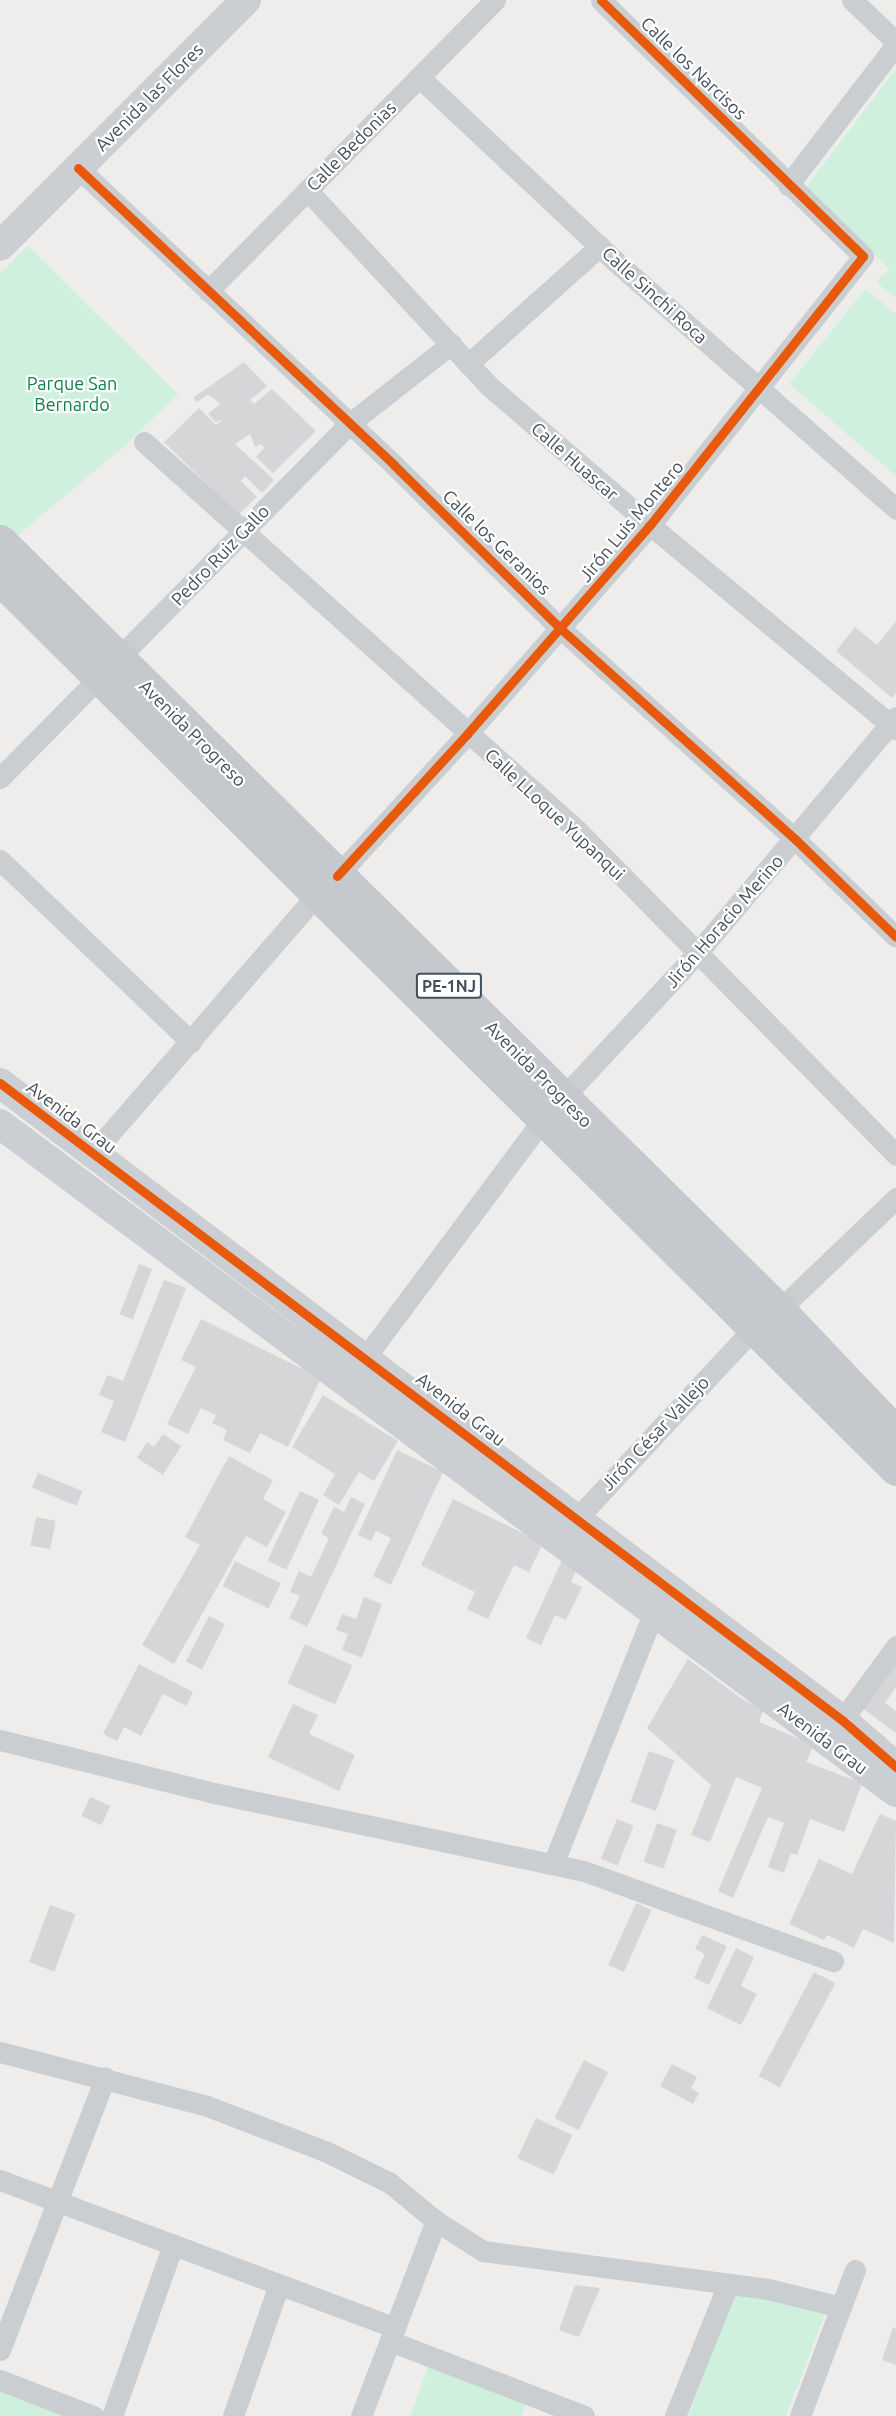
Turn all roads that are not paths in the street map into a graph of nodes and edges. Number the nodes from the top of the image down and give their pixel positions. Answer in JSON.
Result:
{"nodes":[{"id":1,"x":246,"y":0,"type":"edge"},
{"id":2,"x":495,"y":0,"type":"edge"},
{"id":3,"x":601,"y":0,"type":"edge"},
{"id":4,"x":852,"y":0,"type":"edge"},
{"id":5,"x":896,"y":43,"type":"edge"},
{"id":6,"x":419,"y":76,"type":"junction"},
{"id":7,"x":78,"y":168,"type":"junction"},
{"id":8,"x":788,"y":185,"type":"junction"},
{"id":9,"x":307,"y":190,"type":"junction"},
{"id":10,"x":0,"y":246,"type":"edge"},
{"id":11,"x":600,"y":246,"type":"junction"},
{"id":12,"x":863,"y":256,"type":"joint"},
{"id":13,"x":208,"y":291,"type":"junction"},
{"id":14,"x":451,"y":344,"type":"junction"},
{"id":15,"x":468,"y":364,"type":"junction"},
{"id":16,"x":761,"y":390,"type":"junction"},
{"id":17,"x":349,"y":424,"type":"junction"},
{"id":18,"x":144,"y":442,"type":"dead end"},
{"id":19,"x":896,"y":509,"type":"edge"},
{"id":20,"x":650,"y":525,"type":"junction"},
{"id":21,"x":241,"y":533,"type":"junction"},
{"id":22,"x":0,"y":541,"type":"edge"},
{"id":23,"x":0,"y":579,"type":"edge"},
{"id":24,"x":561,"y":628,"type":"junction"},
{"id":25,"x":109,"y":669,"type":"junction"},
{"id":26,"x":894,"y":723,"type":"edge"},
{"id":27,"x":468,"y":734,"type":"junction"},
{"id":28,"x":0,"y":778,"type":"edge"},
{"id":29,"x":796,"y":840,"type":"junction"},
{"id":30,"x":0,"y":860,"type":"edge"},
{"id":31,"x":327,"y":886,"type":"junction"},
{"id":32,"x":896,"y":937,"type":"edge"},
{"id":33,"x":698,"y":952,"type":"junction"},
{"id":34,"x":191,"y":1042,"type":"junction"},
{"id":35,"x":0,"y":1083,"type":"edge"},
{"id":36,"x":554,"y":1109,"type":"junction"},
{"id":37,"x":0,"y":1124,"type":"edge"},
{"id":38,"x":93,"y":1153,"type":"junction"},
{"id":39,"x":896,"y":1155,"type":"edge"},
{"id":40,"x":896,"y":1198,"type":"edge"},
{"id":41,"x":766,"y":1319,"type":"junction"},
{"id":42,"x":366,"y":1357,"type":"junction"},
{"id":43,"x":347,"y":1383,"type":"junction"},
{"id":44,"x":896,"y":1432,"type":"edge"},
{"id":45,"x":896,"y":1469,"type":"edge"},
{"id":46,"x":567,"y":1529,"type":"junction"},
{"id":47,"x":654,"y":1612,"type":"junction"},
{"id":48,"x":896,"y":1646,"type":"edge"},
{"id":49,"x":835,"y":1730,"type":"junction"},
{"id":50,"x":0,"y":1740,"type":"edge"},
{"id":51,"x":896,"y":1767,"type":"edge"},
{"id":52,"x":896,"y":1792,"type":"edge"},
{"id":53,"x":553,"y":1864,"type":"junction"},
{"id":54,"x":834,"y":1961,"type":"dead end"},
{"id":55,"x":0,"y":2052,"type":"edge"},
{"id":56,"x":105,"y":2078,"type":"junction"},
{"id":57,"x":0,"y":2180,"type":"edge"},
{"id":58,"x":57,"y":2202,"type":"junction"},
{"id":59,"x":436,"y":2221,"type":"junction"},
{"id":60,"x":172,"y":2245,"type":"junction"},
{"id":61,"x":855,"y":2270,"type":"dead end"},
{"id":62,"x":728,"y":2284,"type":"junction"},
{"id":63,"x":279,"y":2285,"type":"junction"},
{"id":64,"x":841,"y":2307,"type":"junction"},
{"id":65,"x":392,"y":2334,"type":"junction"},
{"id":66,"x":0,"y":2350,"type":"edge"},
{"id":67,"x":0,"y":2380,"type":"edge"},
{"id":68,"x":539,"y":2408,"type":"edge"},
{"id":69,"x":93,"y":2416,"type":"edge"},
{"id":70,"x":112,"y":2416,"type":"edge"},
{"id":71,"x":233,"y":2416,"type":"edge"},
{"id":72,"x":361,"y":2416,"type":"edge"},
{"id":73,"x":584,"y":2416,"type":"edge"},
{"id":74,"x":675,"y":2416,"type":"edge"},
{"id":75,"x":800,"y":2416,"type":"edge"}],
"edges":[{"from":1,"to":7,"type":"street","name":"Avenida las Flores"},
{"from":2,"to":6,"type":"street","name":"Calle Bedonias"},
{"from":3,"to":8,"type":"street","name":"Calle los Narcisos"},
{"from":4,"to":5,"type":"street"},
{"from":5,"to":8,"type":"street"},
{"from":6,"to":9,"type":"street","name":"Calle Bedonias"},
{"from":6,"to":11,"type":"street","name":"Calle Sinchi Roca"},
{"from":7,"to":10,"type":"street","name":"Avenida las Flores"},
{"from":7,"to":13,"type":"street","name":"Calle los Geranios"},
{"from":8,"to":12,"type":"street","name":"Calle los Narcisos"},
{"from":9,"to":13,"type":"street","name":"Calle Bedonias"},
{"from":9,"to":14,"type":"street","name":"Calle Huascar"},
{"from":11,"to":15,"type":"street"},
{"from":11,"to":16,"type":"street","name":"Calle Sinchi Roca"},
{"from":12,"to":16,"type":"street","name":"Jirón Luis Montero"},
{"from":13,"to":17,"type":"street","name":"Calle los Geranios"},
{"from":14,"to":15,"type":"street","name":"Calle Huascar"},
{"from":14,"to":17,"type":"street","name":"Pedro Ruiz Gallo"},
{"from":15,"to":20,"type":"street","name":"Calle Huascar"},
{"from":16,"to":19,"type":"street","name":"Calle Sinchi Roca"},
{"from":16,"to":20,"type":"street","name":"Jirón Luis Montero"},
{"from":17,"to":21,"type":"street","name":"Pedro Ruiz Gallo"},
{"from":17,"to":24,"type":"street","name":"Calle los Geranios"},
{"from":18,"to":21,"type":"street","name":"Calle LLoque Yupanqui"},
{"from":20,"to":24,"type":"street","name":"Jirón Luis Montero"},
{"from":20,"to":26,"type":"street","name":"Calle Huascar"},
{"from":21,"to":25,"type":"street","name":"Pedro Ruiz Gallo"},
{"from":21,"to":27,"type":"street","name":"Calle LLoque Yupanqui"},
{"from":22,"to":25,"type":"main road","name":"Avenida Progreso","number":"PE-1NJ"},
{"from":23,"to":25,"type":"main road","name":"Avenida Progreso","number":"PE-1NJ"},
{"from":24,"to":27,"type":"street","name":"Jirón Luis Montero"},
{"from":24,"to":29,"type":"street","name":"Calle los Geranios"},
{"from":25,"to":28,"type":"street","name":"Pedro Ruiz Gallo"},
{"from":25,"to":31,"type":"main road","name":"Avenida Progreso","number":"PE-1NJ"},
{"from":26,"to":29,"type":"street","name":"Jirón Horacio Merino"},
{"from":27,"to":31,"type":"street","name":"Jirón Luis Montero"},
{"from":27,"to":33,"type":"street","name":"Calle LLoque Yupanqui"},
{"from":29,"to":32,"type":"street","name":"Calle los Geranios"},
{"from":29,"to":33,"type":"street","name":"Jirón Horacio Merino"},
{"from":30,"to":34,"type":"street"},
{"from":31,"to":34,"type":"street","name":"Jirón Luis Montero"},
{"from":31,"to":36,"type":"main road","name":"Avenida Progreso","number":"PE-1NJ"},
{"from":33,"to":36,"type":"street","name":"Jirón Horacio Merino"},
{"from":33,"to":39,"type":"street","name":"Calle LLoque Yupanqui"},
{"from":34,"to":38,"type":"street","name":"Jirón Luis Montero"},
{"from":35,"to":38,"type":"street","name":"Avenida Grau"},
{"from":36,"to":41,"type":"main road","name":"Avenida Progreso","number":"PE-1NJ"},
{"from":36,"to":42,"type":"street","name":"Jirón Horacio Merino"},
{"from":37,"to":43,"type":"street","name":"Avenida Grau"},
{"from":38,"to":42,"type":"street","name":"Avenida Grau"},
{"from":40,"to":41,"type":"street","name":"Jirón César Vallejo"},
{"from":41,"to":44,"type":"main road","name":"Avenida Progreso","number":"PE-1NJ"},
{"from":41,"to":45,"type":"main road","name":"Avenida Progreso","number":"PE-1NJ"},
{"from":41,"to":46,"type":"street","name":"Jirón César Vallejo"},
{"from":42,"to":43,"type":"street","name":"Jirón Horacio Merino"},
{"from":42,"to":46,"type":"street","name":"Avenida Grau"},
{"from":43,"to":46,"type":"street","name":"Avenida Grau"},
{"from":46,"to":47,"type":"street","name":"Avenida Grau"},
{"from":46,"to":49,"type":"street","name":"Avenida Grau"},
{"from":47,"to":49,"type":"street","name":"Avenida Grau"},
{"from":47,"to":53,"type":"street"},
{"from":48,"to":49,"type":"street"},
{"from":49,"to":51,"type":"street","name":"Avenida Grau"},
{"from":49,"to":52,"type":"street","name":"Avenida Grau"},
{"from":50,"to":53,"type":"street"},
{"from":53,"to":54,"type":"street"},
{"from":55,"to":56,"type":"street"},
{"from":56,"to":58,"type":"street"},
{"from":56,"to":59,"type":"street"},
{"from":57,"to":58,"type":"street"},
{"from":58,"to":60,"type":"street"},
{"from":58,"to":66,"type":"street"},
{"from":59,"to":62,"type":"street"},
{"from":59,"to":65,"type":"street"},
{"from":60,"to":63,"type":"street"},
{"from":60,"to":70,"type":"street"},
{"from":61,"to":64,"type":"street"},
{"from":62,"to":64,"type":"street"},
{"from":62,"to":74,"type":"street"},
{"from":63,"to":65,"type":"street"},
{"from":63,"to":71,"type":"street"},
{"from":64,"to":75,"type":"street"},
{"from":65,"to":68,"type":"street"},
{"from":65,"to":72,"type":"street"},
{"from":67,"to":69,"type":"street"},
{"from":68,"to":73,"type":"street"}]}
